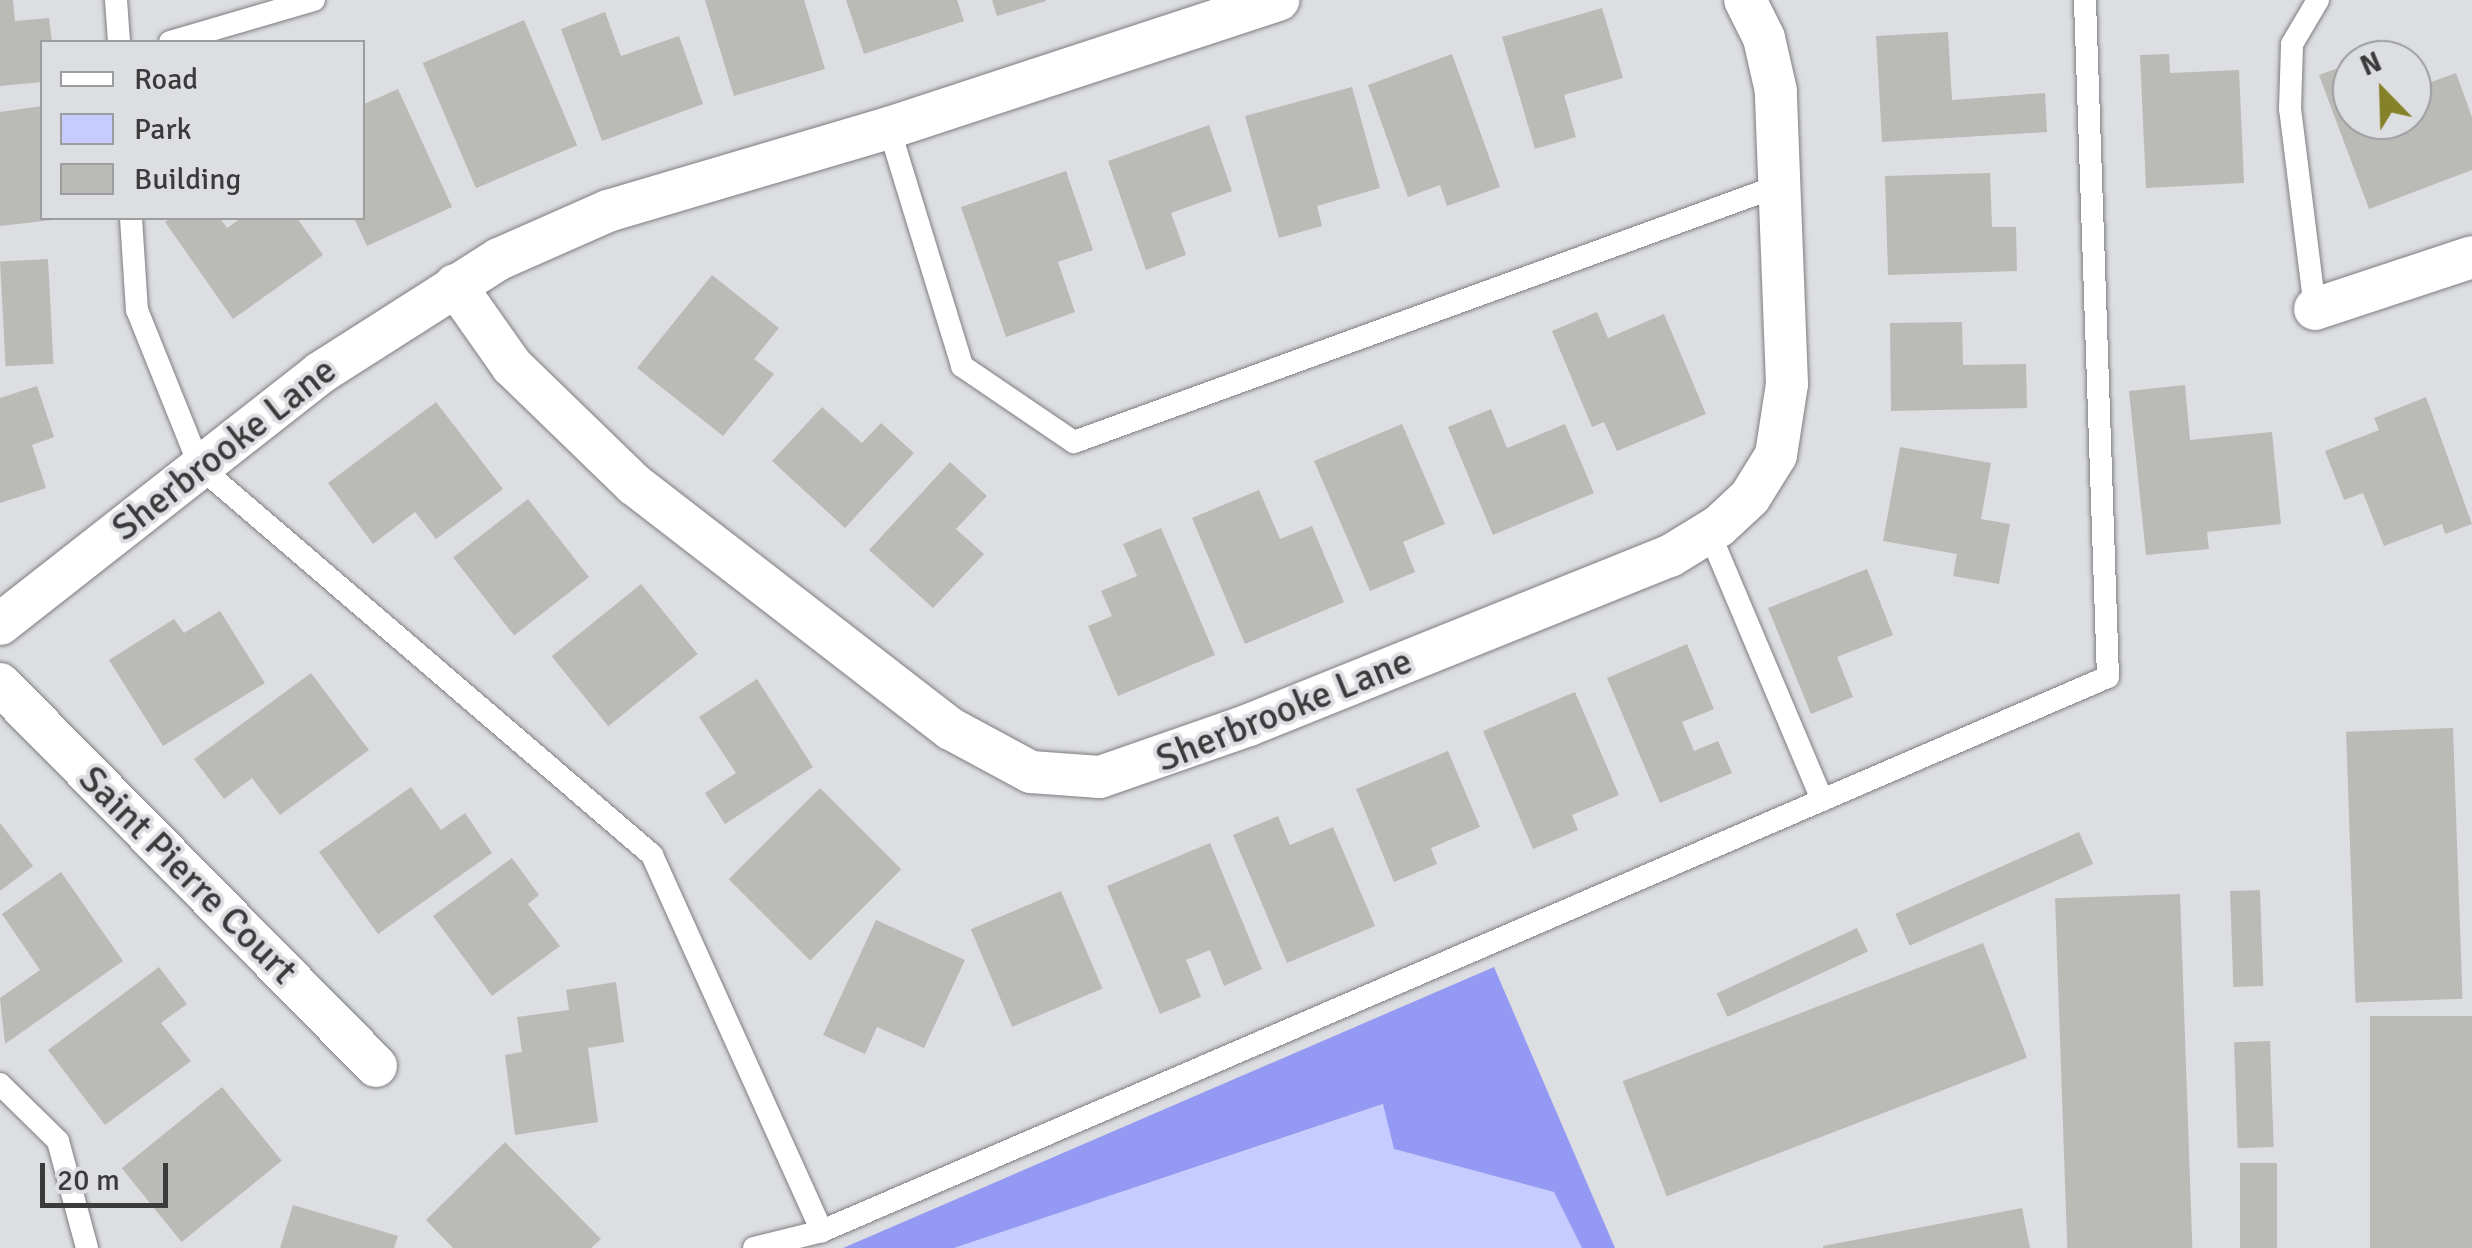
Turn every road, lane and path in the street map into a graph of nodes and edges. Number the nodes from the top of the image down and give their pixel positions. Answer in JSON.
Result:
{"nodes":[{"id":1,"x":116,"y":0,"type":"edge"},
{"id":2,"x":314,"y":0,"type":"edge"},
{"id":3,"x":1279,"y":0,"type":"edge"},
{"id":4,"x":1745,"y":0,"type":"edge"},
{"id":5,"x":2085,"y":0,"type":"edge"},
{"id":6,"x":2318,"y":0,"type":"edge"},
{"id":7,"x":1190,"y":13,"type":"edge"},
{"id":8,"x":119,"y":40,"type":"edge"},
{"id":9,"x":177,"y":40,"type":"edge"},
{"id":10,"x":889,"y":128,"type":"junction"},
{"id":11,"x":1781,"y":184,"type":"junction"},
{"id":12,"x":131,"y":220,"type":"edge"},
{"id":13,"x":2472,"y":257,"type":"edge"},
{"id":14,"x":455,"y":285,"type":"junction"},
{"id":15,"x":2315,"y":308,"type":"joint"},
{"id":16,"x":200,"y":467,"type":"junction"},
{"id":17,"x":1708,"y":532,"type":"junction"},
{"id":18,"x":0,"y":624,"type":"edge"},
{"id":19,"x":0,"y":684,"type":"edge"},
{"id":20,"x":1822,"y":800,"type":"junction"},
{"id":21,"x":376,"y":1066,"type":"dead end"},
{"id":22,"x":0,"y":1084,"type":"edge"},
{"id":23,"x":822,"y":1230,"type":"junction"},
{"id":24,"x":87,"y":1248,"type":"edge"},
{"id":25,"x":754,"y":1248,"type":"edge"}],
"edges":[{"from":1,"to":8,"type":"lane"},
{"from":2,"to":9,"type":"lane"},
{"from":3,"to":7,"type":"street","name":"Sherbrooke Lane"},
{"from":4,"to":11,"type":"street","name":"Sherbrooke Lane"},
{"from":5,"to":20,"type":"lane"},
{"from":6,"to":15,"type":"lane"},
{"from":7,"to":10,"type":"street","name":"Sherbrooke Lane"},
{"from":10,"to":11,"type":"lane"},
{"from":10,"to":14,"type":"street","name":"Sherbrooke Lane"},
{"from":11,"to":17,"type":"street","name":"Sherbrooke Lane"},
{"from":12,"to":16,"type":"lane"},
{"from":13,"to":15,"type":"street"},
{"from":14,"to":16,"type":"street","name":"Sherbrooke Lane"},
{"from":14,"to":17,"type":"street","name":"Sherbrooke Lane"},
{"from":16,"to":18,"type":"street","name":"Sherbrooke Lane"},
{"from":16,"to":23,"type":"lane"},
{"from":17,"to":20,"type":"lane"},
{"from":19,"to":21,"type":"street","name":"Saint Pierre Court"},
{"from":20,"to":23,"type":"lane"},
{"from":22,"to":24,"type":"lane"},
{"from":23,"to":25,"type":"lane"}]}
